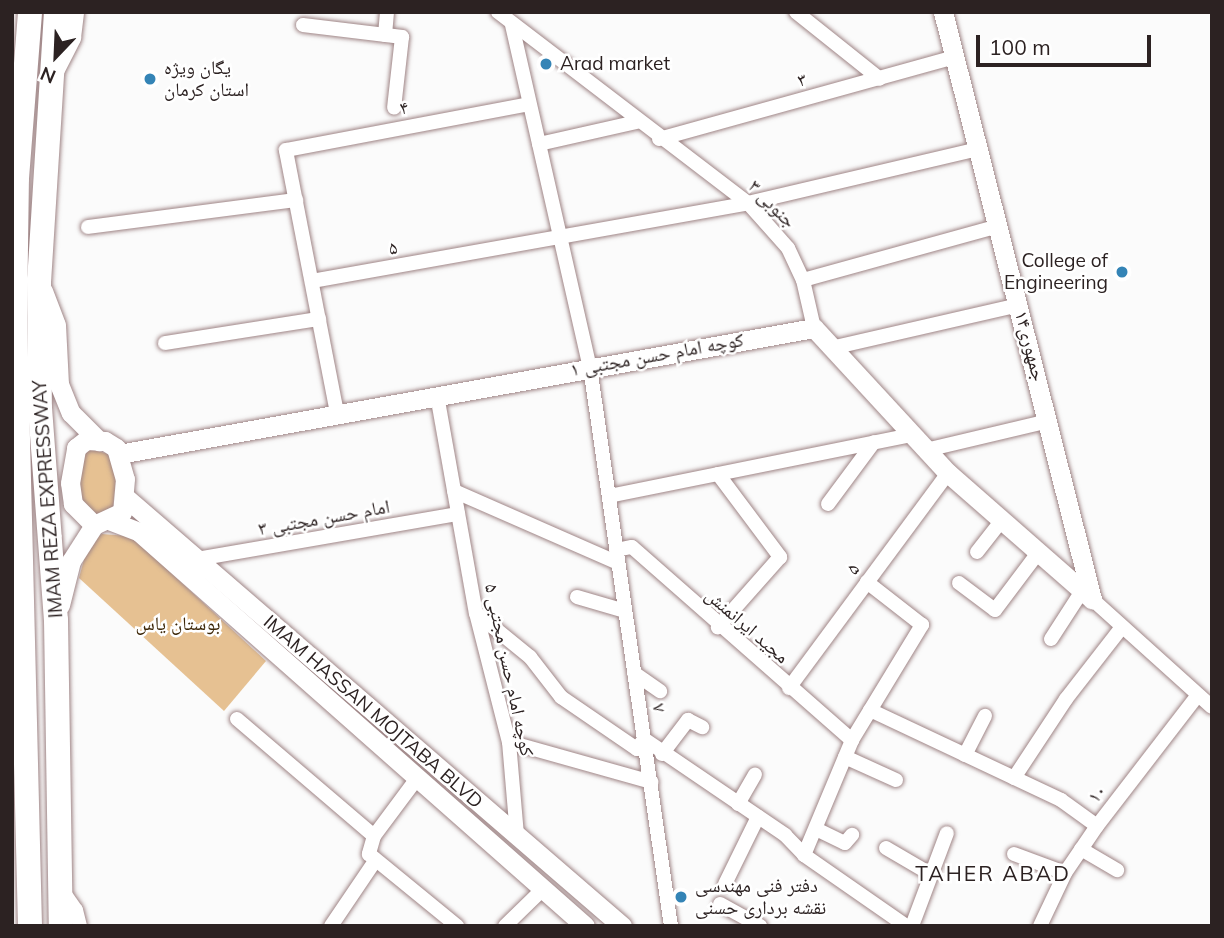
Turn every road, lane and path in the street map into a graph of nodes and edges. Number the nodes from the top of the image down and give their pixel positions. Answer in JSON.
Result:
{"nodes":[{"id":1,"x":30,"y":12,"type":"edge"},
{"id":2,"x":56,"y":12,"type":"edge"},
{"id":3,"x":74,"y":12,"type":"edge"},
{"id":4,"x":387,"y":12,"type":"edge"},
{"id":5,"x":498,"y":12,"type":"edge"},
{"id":6,"x":796,"y":12,"type":"edge"},
{"id":7,"x":943,"y":12,"type":"edge"},
{"id":8,"x":303,"y":25,"type":"dead end"},
{"id":9,"x":512,"y":25,"type":"junction"},
{"id":10,"x":385,"y":34,"type":"junction"},
{"id":11,"x":954,"y":57,"type":"junction"},
{"id":12,"x":53,"y":73,"type":"junction"},
{"id":13,"x":880,"y":79,"type":"junction"},
{"id":14,"x":528,"y":104,"type":"junction"},
{"id":15,"x":394,"y":108,"type":"dead end"},
{"id":16,"x":637,"y":122,"type":"junction"},
{"id":17,"x":659,"y":139,"type":"junction"},
{"id":18,"x":539,"y":144,"type":"junction"},
{"id":19,"x":978,"y":149,"type":"junction"},
{"id":20,"x":296,"y":200,"type":"junction"},
{"id":21,"x":748,"y":203,"type":"junction"},
{"id":22,"x":999,"y":226,"type":"junction"},
{"id":23,"x":88,"y":228,"type":"dead end"},
{"id":24,"x":564,"y":239,"type":"junction"},
{"id":25,"x":39,"y":280,"type":"junction"},
{"id":26,"x":803,"y":280,"type":"junction"},
{"id":27,"x":312,"y":281,"type":"junction"},
{"id":28,"x":1019,"y":305,"type":"junction"},
{"id":29,"x":319,"y":319,"type":"junction"},
{"id":30,"x":814,"y":328,"type":"junction"},
{"id":31,"x":165,"y":343,"type":"dead end"},
{"id":32,"x":831,"y":348,"type":"junction"},
{"id":33,"x":590,"y":367,"type":"junction"},
{"id":34,"x":437,"y":395,"type":"junction"},
{"id":35,"x":337,"y":414,"type":"junction"},
{"id":36,"x":1049,"y":421,"type":"junction"},
{"id":37,"x":912,"y":435,"type":"junction"},
{"id":38,"x":99,"y":441,"type":"junction"},
{"id":39,"x":874,"y":442,"type":"junction"},
{"id":40,"x":926,"y":450,"type":"junction"},
{"id":41,"x":119,"y":454,"type":"junction"},
{"id":42,"x":948,"y":473,"type":"junction"},
{"id":43,"x":718,"y":474,"type":"junction"},
{"id":44,"x":454,"y":491,"type":"junction"},
{"id":45,"x":609,"y":496,"type":"junction"},
{"id":46,"x":125,"y":497,"type":"junction"},
{"id":47,"x":828,"y":504,"type":"dead end"},
{"id":48,"x":458,"y":514,"type":"junction"},
{"id":49,"x":1002,"y":520,"type":"junction"},
{"id":50,"x":103,"y":523,"type":"junction"},
{"id":51,"x":144,"y":525,"type":"junction"},
{"id":52,"x":977,"y":552,"type":"dead end"},
{"id":53,"x":1038,"y":553,"type":"junction"},
{"id":54,"x":617,"y":557,"type":"junction"},
{"id":55,"x":197,"y":559,"type":"junction"},
{"id":56,"x":867,"y":583,"type":"junction"},
{"id":57,"x":959,"y":583,"type":"dead end"},
{"id":58,"x":1087,"y":595,"type":"junction"},
{"id":59,"x":577,"y":597,"type":"dead end"},
{"id":60,"x":625,"y":611,"type":"junction"},
{"id":61,"x":476,"y":612,"type":"junction"},
{"id":62,"x":56,"y":620,"type":"junction"},
{"id":63,"x":1122,"y":626,"type":"junction"},
{"id":64,"x":719,"y":627,"type":"junction"},
{"id":65,"x":1051,"y":639,"type":"dead end"},
{"id":66,"x":19,"y":671,"type":"edge"},
{"id":67,"x":634,"y":673,"type":"junction"},
{"id":68,"x":789,"y":688,"type":"junction"},
{"id":69,"x":660,"y":691,"type":"dead end"},
{"id":70,"x":1198,"y":695,"type":"junction"},
{"id":71,"x":1212,"y":707,"type":"edge"},
{"id":72,"x":870,"y":710,"type":"junction"},
{"id":73,"x":985,"y":716,"type":"dead end"},
{"id":74,"x":237,"y":719,"type":"dead end"},
{"id":75,"x":702,"y":727,"type":"dead end"},
{"id":76,"x":644,"y":739,"type":"junction"},
{"id":77,"x":852,"y":740,"type":"junction"},
{"id":78,"x":509,"y":742,"type":"junction"},
{"id":79,"x":662,"y":754,"type":"junction"},
{"id":80,"x":965,"y":755,"type":"junction"},
{"id":81,"x":845,"y":757,"type":"junction"},
{"id":82,"x":755,"y":774,"type":"dead end"},
{"id":83,"x":418,"y":777,"type":"junction"},
{"id":84,"x":1014,"y":778,"type":"junction"},
{"id":85,"x":895,"y":780,"type":"dead end"},
{"id":86,"x":651,"y":782,"type":"junction"},
{"id":87,"x":738,"y":804,"type":"junction"},
{"id":88,"x":758,"y":817,"type":"junction"},
{"id":89,"x":1097,"y":827,"type":"junction"},
{"id":90,"x":816,"y":829,"type":"junction"},
{"id":91,"x":947,"y":833,"type":"dead end"},
{"id":92,"x":517,"y":835,"type":"junction"},
{"id":93,"x":852,"y":835,"type":"dead end"},
{"id":94,"x":374,"y":836,"type":"junction"},
{"id":95,"x":886,"y":848,"type":"dead end"},
{"id":96,"x":1081,"y":849,"type":"junction"},
{"id":97,"x":1014,"y":854,"type":"dead end"},
{"id":98,"x":804,"y":855,"type":"junction"},
{"id":99,"x":375,"y":861,"type":"junction"},
{"id":100,"x":1117,"y":870,"type":"dead end"},
{"id":101,"x":1065,"y":873,"type":"junction"},
{"id":102,"x":932,"y":875,"type":"junction"},
{"id":103,"x":725,"y":884,"type":"dead end"},
{"id":104,"x":61,"y":889,"type":"junction"},
{"id":105,"x":543,"y":889,"type":"junction"},
{"id":106,"x":720,"y":904,"type":"dead end"},
{"id":107,"x":30,"y":926,"type":"edge"},
{"id":108,"x":61,"y":926,"type":"edge"},
{"id":109,"x":80,"y":926,"type":"edge"},
{"id":110,"x":331,"y":926,"type":"edge"},
{"id":111,"x":457,"y":926,"type":"edge"},
{"id":112,"x":505,"y":926,"type":"edge"},
{"id":113,"x":585,"y":926,"type":"edge"},
{"id":114,"x":622,"y":926,"type":"edge"},
{"id":115,"x":671,"y":926,"type":"edge"},
{"id":116,"x":760,"y":926,"type":"edge"},
{"id":117,"x":906,"y":926,"type":"edge"},
{"id":118,"x":912,"y":926,"type":"edge"},
{"id":119,"x":1040,"y":926,"type":"edge"}],
"edges":[{"from":1,"to":66,"type":"highway","name":"IMAM REZA EXPRESSWAY"},
{"from":2,"to":12,"type":"highway","name":"IMAM REZA EXPRESSWAY"},
{"from":3,"to":12,"type":"main road"},
{"from":4,"to":10,"type":"street"},
{"from":5,"to":9,"type":"street","name":"۳ جنوبی"},
{"from":6,"to":13,"type":"street"},
{"from":7,"to":11,"type":"main road","name":"جمهوری۱۴"},
{"from":8,"to":10,"type":"street"},
{"from":9,"to":14,"type":"street","name":"۷"},
{"from":9,"to":16,"type":"street","name":"۳ جنوبی"},
{"from":10,"to":15,"type":"street"},
{"from":11,"to":13,"type":"street","name":"۳"},
{"from":11,"to":19,"type":"main road","name":"جمهوری۱۴"},
{"from":12,"to":25,"type":"highway","name":"IMAM REZA EXPRESSWAY"},
{"from":13,"to":17,"type":"street","name":"۳"},
{"from":14,"to":18,"type":"street","name":"۷"},
{"from":14,"to":20,"type":"street","name":"۴"},
{"from":16,"to":17,"type":"street","name":"۳ جنوبی"},
{"from":16,"to":18,"type":"street"},
{"from":17,"to":21,"type":"street","name":"۳ جنوبی"},
{"from":18,"to":24,"type":"street","name":"۷"},
{"from":19,"to":21,"type":"street"},
{"from":19,"to":22,"type":"main road","name":"جمهوری۱۴"},
{"from":20,"to":23,"type":"street"},
{"from":20,"to":27,"type":"street"},
{"from":21,"to":24,"type":"street","name":"۵"},
{"from":21,"to":26,"type":"street","name":"۳ جنوبی"},
{"from":22,"to":26,"type":"street"},
{"from":22,"to":28,"type":"main road","name":"جمهوری۱۴"},
{"from":24,"to":27,"type":"street","name":"۵"},
{"from":24,"to":33,"type":"street","name":"۷"},
{"from":25,"to":38,"type":"main road"},
{"from":25,"to":62,"type":"highway","name":"IMAM REZA EXPRESSWAY"},
{"from":26,"to":30,"type":"street","name":"۳ جنوبی"},
{"from":27,"to":29,"type":"street"},
{"from":28,"to":32,"type":"street"},
{"from":28,"to":36,"type":"main road","name":"جمهوری۱۴"},
{"from":29,"to":31,"type":"street"},
{"from":29,"to":35,"type":"street"},
{"from":30,"to":32,"type":"main road"},
{"from":30,"to":33,"type":"main road","name":"کوچه امام حسن مجتبی ۱"},
{"from":32,"to":37,"type":"main road"},
{"from":33,"to":34,"type":"main road","name":"کوچه امام حسن مجتبی ۱"},
{"from":33,"to":45,"type":"street","name":"۷"},
{"from":34,"to":35,"type":"main road","name":"کوچه امام حسن مجتبی ۱"},
{"from":34,"to":44,"type":"street","name":"کوچه امام حسن مجتبی ۵"},
{"from":35,"to":41,"type":"main road","name":"کوچه امام حسن مجتبی ۱"},
{"from":36,"to":40,"type":"street"},
{"from":36,"to":58,"type":"main road","name":"جمهوری۱۴"},
{"from":37,"to":39,"type":"street"},
{"from":37,"to":40,"type":"main road"},
{"from":38,"to":41,"type":"main road"},
{"from":38,"to":50,"type":"main road"},
{"from":39,"to":43,"type":"street"},
{"from":39,"to":47,"type":"street"},
{"from":40,"to":42,"type":"main road"},
{"from":41,"to":46,"type":"main road"},
{"from":42,"to":49,"type":"main road"},
{"from":42,"to":56,"type":"street","name":"۵"},
{"from":43,"to":45,"type":"street"},
{"from":43,"to":64,"type":"street"},
{"from":44,"to":48,"type":"street","name":"کوچه امام حسن مجتبی ۵"},
{"from":44,"to":54,"type":"street"},
{"from":45,"to":54,"type":"street","name":"۷"},
{"from":46,"to":50,"type":"main road"},
{"from":46,"to":51,"type":"main road","name":"IMAM HASSAN MOJTABA BLVD"},
{"from":48,"to":55,"type":"street","name":"امام حسن مجتبی ۳"},
{"from":48,"to":61,"type":"street","name":"کوچه امام حسن مجتبی ۵"},
{"from":49,"to":52,"type":"street"},
{"from":49,"to":53,"type":"main road"},
{"from":50,"to":51,"type":"main road","name":"IMAM HASSAN MOJTABA BLVD"},
{"from":50,"to":62,"type":"main road"},
{"from":51,"to":55,"type":"main road","name":"IMAM HASSAN MOJTABA BLVD"},
{"from":51,"to":83,"type":"main road","name":"IMAM HASSAN MOJTABA BLVD"},
{"from":53,"to":57,"type":"street"},
{"from":53,"to":58,"type":"main road"},
{"from":54,"to":60,"type":"street","name":"۷"},
{"from":54,"to":64,"type":"street","name":"مجید ایرانمنش"},
{"from":55,"to":92,"type":"main road","name":"IMAM HASSAN MOJTABA BLVD"},
{"from":56,"to":68,"type":"street","name":"۵"},
{"from":56,"to":72,"type":"street"},
{"from":58,"to":63,"type":"street"},
{"from":58,"to":65,"type":"street"},
{"from":59,"to":60,"type":"street"},
{"from":60,"to":67,"type":"street","name":"۷"},
{"from":61,"to":76,"type":"street"},
{"from":61,"to":78,"type":"street","name":"کوچه امام حسن مجتبی ۵"},
{"from":62,"to":104,"type":"highway","name":"IMAM REZA EXPRESSWAY"},
{"from":63,"to":70,"type":"street"},
{"from":63,"to":84,"type":"street"},
{"from":64,"to":68,"type":"street","name":"مجید ایرانمنش"},
{"from":66,"to":107,"type":"highway","name":"IMAM REZA EXPRESSWAY"},
{"from":67,"to":69,"type":"street"},
{"from":67,"to":76,"type":"street","name":"۷"},
{"from":68,"to":77,"type":"street","name":"مجید ایرانمنش"},
{"from":70,"to":71,"type":"street"},
{"from":70,"to":89,"type":"street","name":"۱۰"},
{"from":72,"to":77,"type":"street"},
{"from":72,"to":80,"type":"street"},
{"from":73,"to":80,"type":"street"},
{"from":74,"to":94,"type":"street"},
{"from":75,"to":79,"type":"street"},
{"from":76,"to":79,"type":"street"},
{"from":76,"to":86,"type":"street","name":"۷"},
{"from":77,"to":81,"type":"street"},
{"from":78,"to":86,"type":"street"},
{"from":78,"to":92,"type":"street","name":"کوچه امام حسن مجتبی ۵"},
{"from":79,"to":87,"type":"street"},
{"from":80,"to":84,"type":"street"},
{"from":81,"to":85,"type":"street"},
{"from":81,"to":90,"type":"street"},
{"from":82,"to":87,"type":"street"},
{"from":83,"to":94,"type":"street"},
{"from":83,"to":105,"type":"main road","name":"IMAM HASSAN MOJTABA BLVD"},
{"from":84,"to":89,"type":"street"},
{"from":86,"to":115,"type":"street","name":"۷"},
{"from":87,"to":88,"type":"street"},
{"from":88,"to":98,"type":"street"},
{"from":88,"to":103,"type":"street"},
{"from":89,"to":96,"type":"street","name":"۱۰"},
{"from":90,"to":93,"type":"street"},
{"from":90,"to":98,"type":"street"},
{"from":91,"to":102,"type":"street"},
{"from":92,"to":114,"type":"main road","name":"IMAM HASSAN MOJTABA BLVD"},
{"from":94,"to":99,"type":"street"},
{"from":95,"to":102,"type":"street"},
{"from":96,"to":100,"type":"street"},
{"from":96,"to":101,"type":"street","name":"۱۰"},
{"from":97,"to":101,"type":"street"},
{"from":98,"to":117,"type":"street"},
{"from":99,"to":110,"type":"street"},
{"from":99,"to":111,"type":"street"},
{"from":101,"to":119,"type":"street","name":"۱۰"},
{"from":102,"to":118,"type":"street"},
{"from":104,"to":108,"type":"highway","name":"IMAM REZA EXPRESSWAY"},
{"from":104,"to":109,"type":"street"},
{"from":105,"to":112,"type":"street"},
{"from":105,"to":113,"type":"main road","name":"IMAM HASSAN MOJTABA BLVD"},
{"from":106,"to":116,"type":"street"}]}
